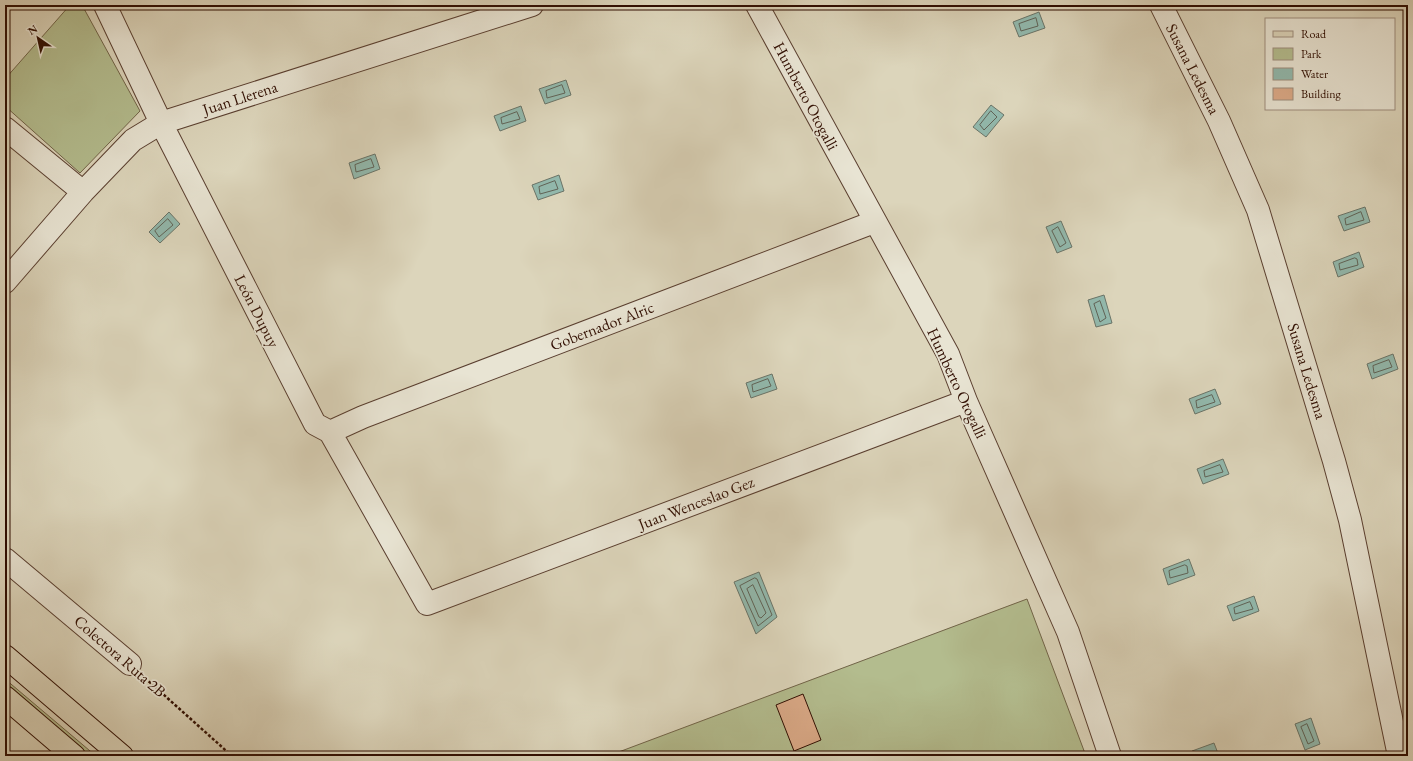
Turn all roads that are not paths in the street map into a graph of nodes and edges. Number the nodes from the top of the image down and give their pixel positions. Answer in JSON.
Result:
{"nodes":[{"id":1,"x":106,"y":5,"type":"edge"},
{"id":2,"x":532,"y":5,"type":"edge"},
{"id":3,"x":757,"y":5,"type":"edge"},
{"id":4,"x":1161,"y":5,"type":"edge"},
{"id":5,"x":161,"y":123,"type":"junction"},
{"id":6,"x":5,"y":128,"type":"edge"},
{"id":7,"x":83,"y":192,"type":"junction"},
{"id":8,"x":874,"y":222,"type":"junction"},
{"id":9,"x":5,"y":282,"type":"edge"},
{"id":10,"x":966,"y":401,"type":"junction"},
{"id":11,"x":330,"y":432,"type":"junction"},
{"id":12,"x":5,"y":559,"type":"edge"},
{"id":13,"x":427,"y":604,"type":"joint"},
{"id":14,"x":5,"y":656,"type":"edge"},
{"id":15,"x":130,"y":664,"type":"road end"},
{"id":16,"x":5,"y":697,"type":"edge"},
{"id":17,"x":74,"y":756,"type":"edge"},
{"id":18,"x":122,"y":756,"type":"edge"},
{"id":19,"x":1110,"y":756,"type":"edge"},
{"id":20,"x":1399,"y":756,"type":"edge"}],
"edges":[{"from":1,"to":5,"type":"street","name":"León Dupuy"},
{"from":2,"to":5,"type":"street","name":"Juan Llerena"},
{"from":3,"to":8,"type":"street","name":"Humberto Otogalli"},
{"from":4,"to":20,"type":"street","name":"Susana Ledesma"},
{"from":5,"to":7,"type":"street","name":"Juan Llerena"},
{"from":5,"to":11,"type":"street","name":"León Dupuy"},
{"from":6,"to":7,"type":"street"},
{"from":7,"to":9,"type":"street","name":"Juan Llerena"},
{"from":8,"to":10,"type":"street","name":"Humberto Otogalli"},
{"from":8,"to":11,"type":"street","name":"Gobernador Alric"},
{"from":10,"to":13,"type":"street","name":"Juan Wenceslao Gez"},
{"from":10,"to":19,"type":"street","name":"Humberto Otogalli"},
{"from":11,"to":13,"type":"street","name":"León Dupuy"},
{"from":12,"to":15,"type":"street","name":"Colectora Ruta 2B"},
{"from":14,"to":18,"type":"main road"},
{"from":16,"to":17,"type":"main road"}]}
